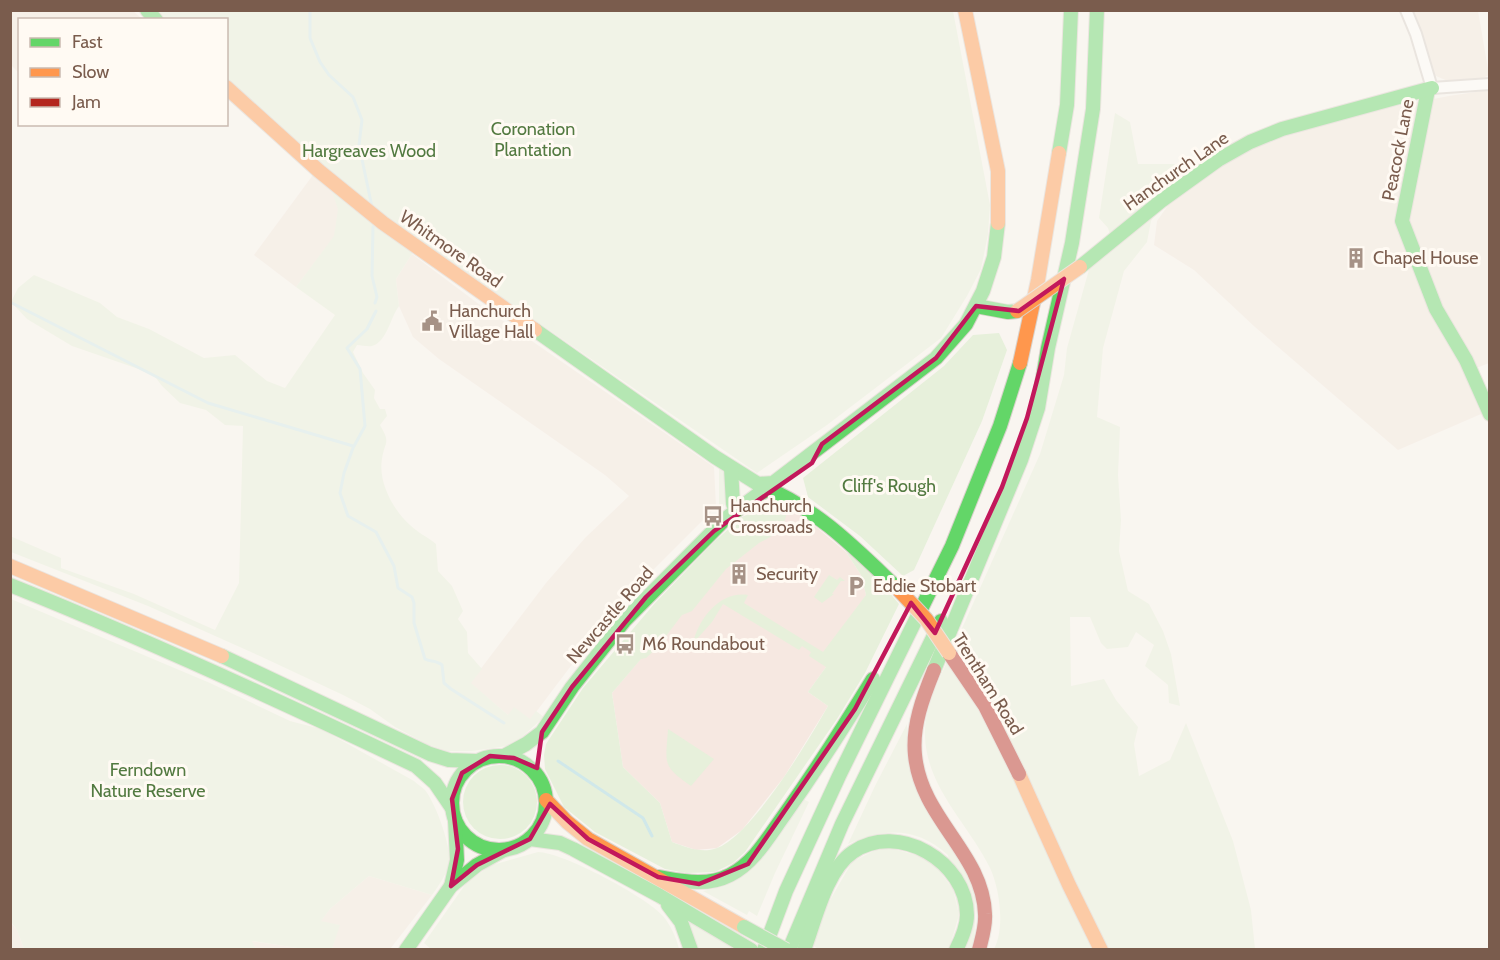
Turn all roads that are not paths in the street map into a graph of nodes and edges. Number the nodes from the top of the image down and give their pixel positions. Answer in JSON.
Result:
{"nodes":[{"id":1,"x":965,"y":10,"type":"edge"},
{"id":2,"x":1071,"y":10,"type":"edge"},
{"id":3,"x":1097,"y":10,"type":"edge"},
{"id":4,"x":1406,"y":10,"type":"edge"},
{"id":5,"x":1490,"y":84,"type":"edge"},
{"id":6,"x":228,"y":89,"type":"edge"},
{"id":7,"x":1430,"y":89,"type":"junction"},
{"id":8,"x":976,"y":306,"type":"junction"},
{"id":9,"x":1048,"y":348,"type":"junction"},
{"id":10,"x":1490,"y":414,"type":"edge"},
{"id":11,"x":999,"y":426,"type":"junction"},
{"id":12,"x":822,"y":444,"type":"junction"},
{"id":13,"x":731,"y":468,"type":"junction"},
{"id":14,"x":758,"y":484,"type":"junction"},
{"id":15,"x":775,"y":491,"type":"junction"},
{"id":16,"x":733,"y":504,"type":"junction"},
{"id":17,"x":714,"y":531,"type":"junction"},
{"id":18,"x":10,"y":567,"type":"edge"},
{"id":19,"x":10,"y":585,"type":"edge"},
{"id":20,"x":542,"y":732,"type":"junction"},
{"id":21,"x":504,"y":756,"type":"junction"},
{"id":22,"x":477,"y":761,"type":"junction"},
{"id":23,"x":538,"y":775,"type":"junction"},
{"id":24,"x":546,"y":800,"type":"junction"},
{"id":25,"x":454,"y":814,"type":"junction"},
{"id":26,"x":530,"y":839,"type":"junction"},
{"id":27,"x":504,"y":850,"type":"junction"},
{"id":28,"x":658,"y":877,"type":"junction"},
{"id":29,"x":451,"y":886,"type":"junction"},
{"id":30,"x":660,"y":896,"type":"junction"},
{"id":31,"x":406,"y":950,"type":"edge"},
{"id":32,"x":690,"y":950,"type":"edge"},
{"id":33,"x":751,"y":950,"type":"edge"},
{"id":34,"x":764,"y":950,"type":"edge"},
{"id":35,"x":788,"y":950,"type":"edge"},
{"id":36,"x":804,"y":950,"type":"edge"},
{"id":37,"x":956,"y":950,"type":"edge"},
{"id":38,"x":980,"y":950,"type":"edge"},
{"id":39,"x":1101,"y":950,"type":"edge"}],
"edges":[{"from":1,"to":8,"type":"main road","name":"Newcastle Road"},
{"from":2,"to":11,"type":"main road"},
{"from":3,"to":9,"type":"main road"},
{"from":4,"to":7,"type":"street"},
{"from":5,"to":7,"type":"street","name":"Hanchurch Lane"},
{"from":6,"to":13,"type":"main road","name":"Whitmore Road"},
{"from":7,"to":8,"type":"main road","name":"Hanchurch Lane","bridge":true},
{"from":7,"to":10,"type":"main road","name":"Peacock Lane"},
{"from":8,"to":12,"type":"main road","name":"Newcastle Road"},
{"from":9,"to":35,"type":"main road"},
{"from":9,"to":38,"type":"main road"},
{"from":11,"to":28,"type":"main road"},
{"from":11,"to":34,"type":"main road"},
{"from":12,"to":14,"type":"main road","name":"Newcastle Road"},
{"from":12,"to":15,"type":"main road","name":"Newcastle Road"},
{"from":13,"to":14,"type":"main road","name":"Whitmore Road"},
{"from":13,"to":16,"type":"main road"},
{"from":14,"to":15,"type":"main road","name":"Whitmore Road"},
{"from":14,"to":16,"type":"main road","name":"Newcastle Road"},
{"from":15,"to":17,"type":"main road","name":"Newcastle Road"},
{"from":15,"to":39,"type":"main road","name":"Trentham Road","bridge":true},
{"from":16,"to":17,"type":"main road","name":"Newcastle Road"},
{"from":17,"to":20,"type":"main road","name":"Newcastle Road"},
{"from":18,"to":22,"type":"main road"},
{"from":19,"to":25,"type":"main road"},
{"from":20,"to":21,"type":"main road","name":"Newcastle Road"},
{"from":20,"to":23,"type":"main road","name":"Newcastle Road"},
{"from":21,"to":22,"type":"main road"},
{"from":21,"to":23,"type":"main road"},
{"from":22,"to":25,"type":"main road"},
{"from":23,"to":24,"type":"main road"},
{"from":24,"to":26,"type":"main road"},
{"from":24,"to":28,"type":"main road"},
{"from":25,"to":27,"type":"main road"},
{"from":25,"to":29,"type":"main road"},
{"from":26,"to":27,"type":"main road"},
{"from":26,"to":30,"type":"main road"},
{"from":27,"to":29,"type":"main road"},
{"from":28,"to":35,"type":"main road","bridge":true},
{"from":29,"to":31,"type":"main road"},
{"from":30,"to":32,"type":"main road"},
{"from":30,"to":33,"type":"main road"},
{"from":36,"to":37,"type":"main road"}]}
